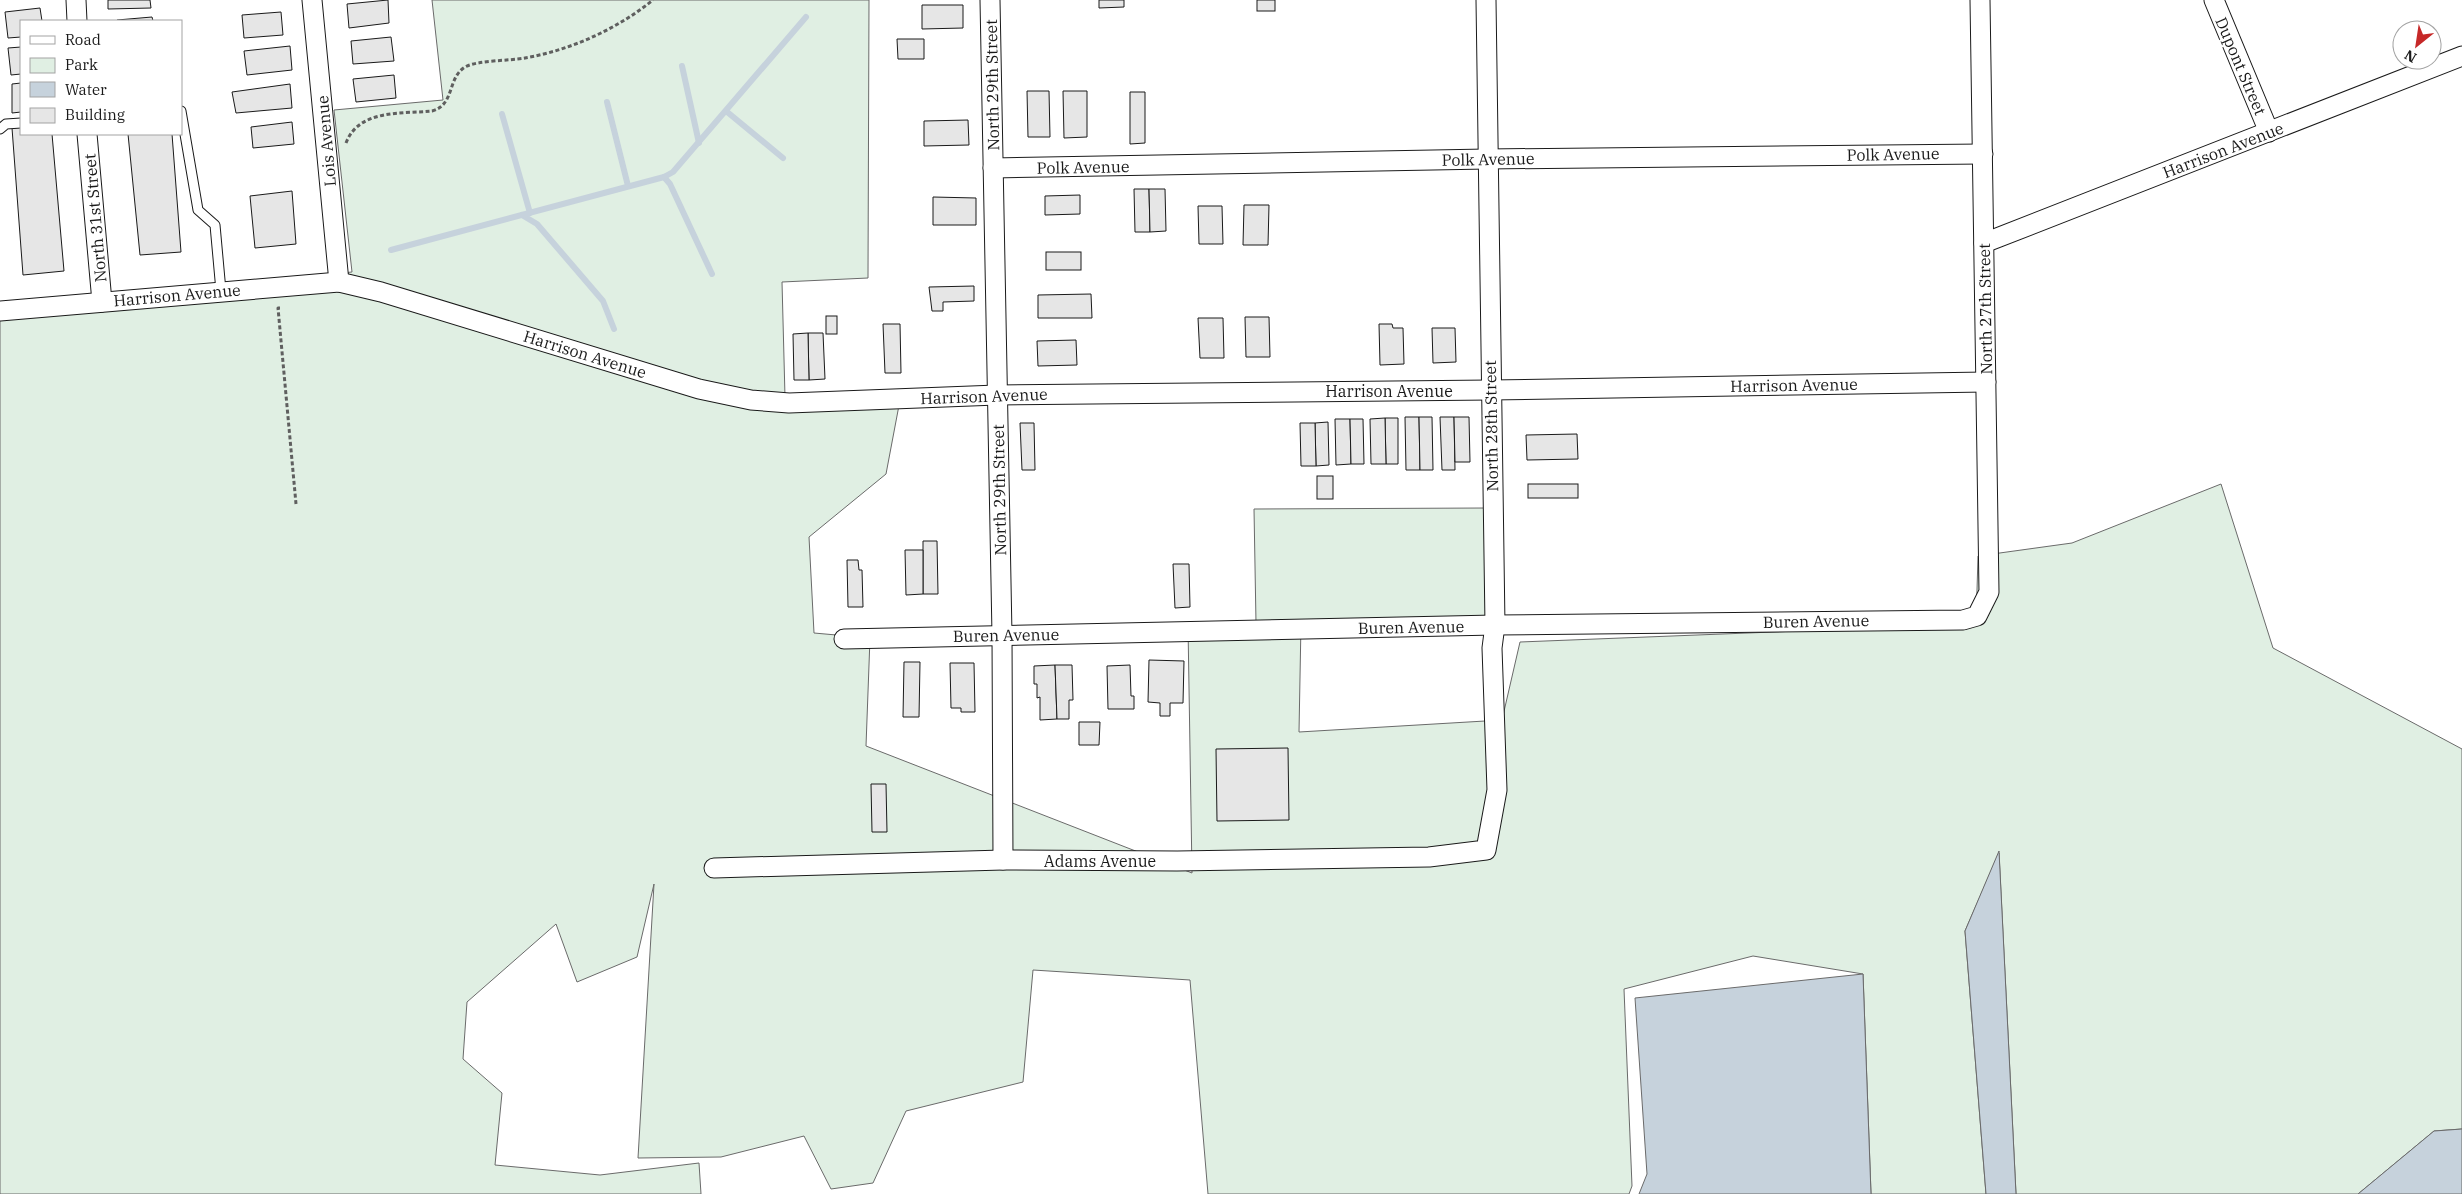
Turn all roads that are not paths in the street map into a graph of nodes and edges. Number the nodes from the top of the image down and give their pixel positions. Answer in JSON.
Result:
{"nodes":[{"id":1,"x":76,"y":0,"type":"edge"},
{"id":2,"x":312,"y":0,"type":"edge"},
{"id":3,"x":990,"y":0,"type":"edge"},
{"id":4,"x":1486,"y":0,"type":"edge"},
{"id":5,"x":1980,"y":0,"type":"edge"},
{"id":6,"x":2214,"y":0,"type":"edge"},
{"id":7,"x":77,"y":20,"type":"edge"},
{"id":8,"x":2462,"y":56,"type":"edge"},
{"id":9,"x":182,"y":117,"type":"edge"},
{"id":10,"x":20,"y":123,"type":"edge"},
{"id":11,"x":0,"y":129,"type":"edge"},
{"id":12,"x":2269,"y":132,"type":"junction"},
{"id":13,"x":88,"y":135,"type":"edge"},
{"id":14,"x":1982,"y":154,"type":"junction"},
{"id":15,"x":1487,"y":159,"type":"junction"},
{"id":16,"x":993,"y":168,"type":"junction"},
{"id":17,"x":1984,"y":243,"type":"junction"},
{"id":18,"x":339,"y":282,"type":"junction"},
{"id":19,"x":221,"y":291,"type":"junction"},
{"id":20,"x":102,"y":302,"type":"junction"},
{"id":21,"x":0,"y":307,"type":"edge"},
{"id":22,"x":0,"y":311,"type":"edge"},
{"id":23,"x":1986,"y":382,"type":"junction"},
{"id":24,"x":1490,"y":390,"type":"junction"},
{"id":25,"x":997,"y":394,"type":"junction"},
{"id":26,"x":1977,"y":616,"type":"joint"},
{"id":27,"x":1495,"y":625,"type":"junction"},
{"id":28,"x":1002,"y":635,"type":"junction"},
{"id":29,"x":844,"y":640,"type":"dead end"},
{"id":30,"x":1486,"y":850,"type":"joint"},
{"id":31,"x":1003,"y":860,"type":"junction"},
{"id":32,"x":714,"y":868,"type":"dead end"}],
"edges":[{"from":1,"to":7,"type":"street"},
{"from":2,"to":18,"type":"street","name":"Lois Avenue"},
{"from":3,"to":16,"type":"street","name":"North 29th Street"},
{"from":4,"to":15,"type":"street","name":"North 28th Street"},
{"from":5,"to":14,"type":"street","name":"North 27th Street"},
{"from":6,"to":12,"type":"street","name":"Dupont Street"},
{"from":8,"to":12,"type":"street","name":"Harrison Avenue"},
{"from":9,"to":19,"type":"lane"},
{"from":10,"to":11,"type":"lane"},
{"from":12,"to":17,"type":"street","name":"Harrison Avenue"},
{"from":13,"to":20,"type":"street","name":"North 31st Street"},
{"from":14,"to":15,"type":"street","name":"Polk Avenue"},
{"from":14,"to":17,"type":"street","name":"North 27th Street"},
{"from":15,"to":16,"type":"street","name":"Polk Avenue"},
{"from":15,"to":24,"type":"street","name":"North 28th Street"},
{"from":16,"to":25,"type":"street","name":"North 29th Street"},
{"from":17,"to":23,"type":"street","name":"North 27th Street"},
{"from":18,"to":19,"type":"street","name":"Harrison Avenue"},
{"from":18,"to":25,"type":"street","name":"Harrison Avenue"},
{"from":19,"to":20,"type":"street","name":"Harrison Avenue"},
{"from":20,"to":22,"type":"street","name":"Harrison Avenue"},
{"from":21,"to":22,"type":"lane"},
{"from":23,"to":24,"type":"street","name":"Harrison Avenue"},
{"from":23,"to":26,"type":"street","name":"North 27th Street"},
{"from":24,"to":25,"type":"street","name":"Harrison Avenue"},
{"from":24,"to":27,"type":"street","name":"North 28th Street"},
{"from":25,"to":28,"type":"street","name":"North 29th Street"},
{"from":26,"to":27,"type":"street","name":"Buren Avenue"},
{"from":27,"to":28,"type":"street","name":"Buren Avenue"},
{"from":27,"to":30,"type":"street","name":"North 28th Street"},
{"from":28,"to":29,"type":"street","name":"Buren Avenue"},
{"from":28,"to":31,"type":"street","name":"North 29th Street"},
{"from":30,"to":31,"type":"street","name":"Adams Avenue"},
{"from":31,"to":32,"type":"street","name":"Adams Avenue"}]}
